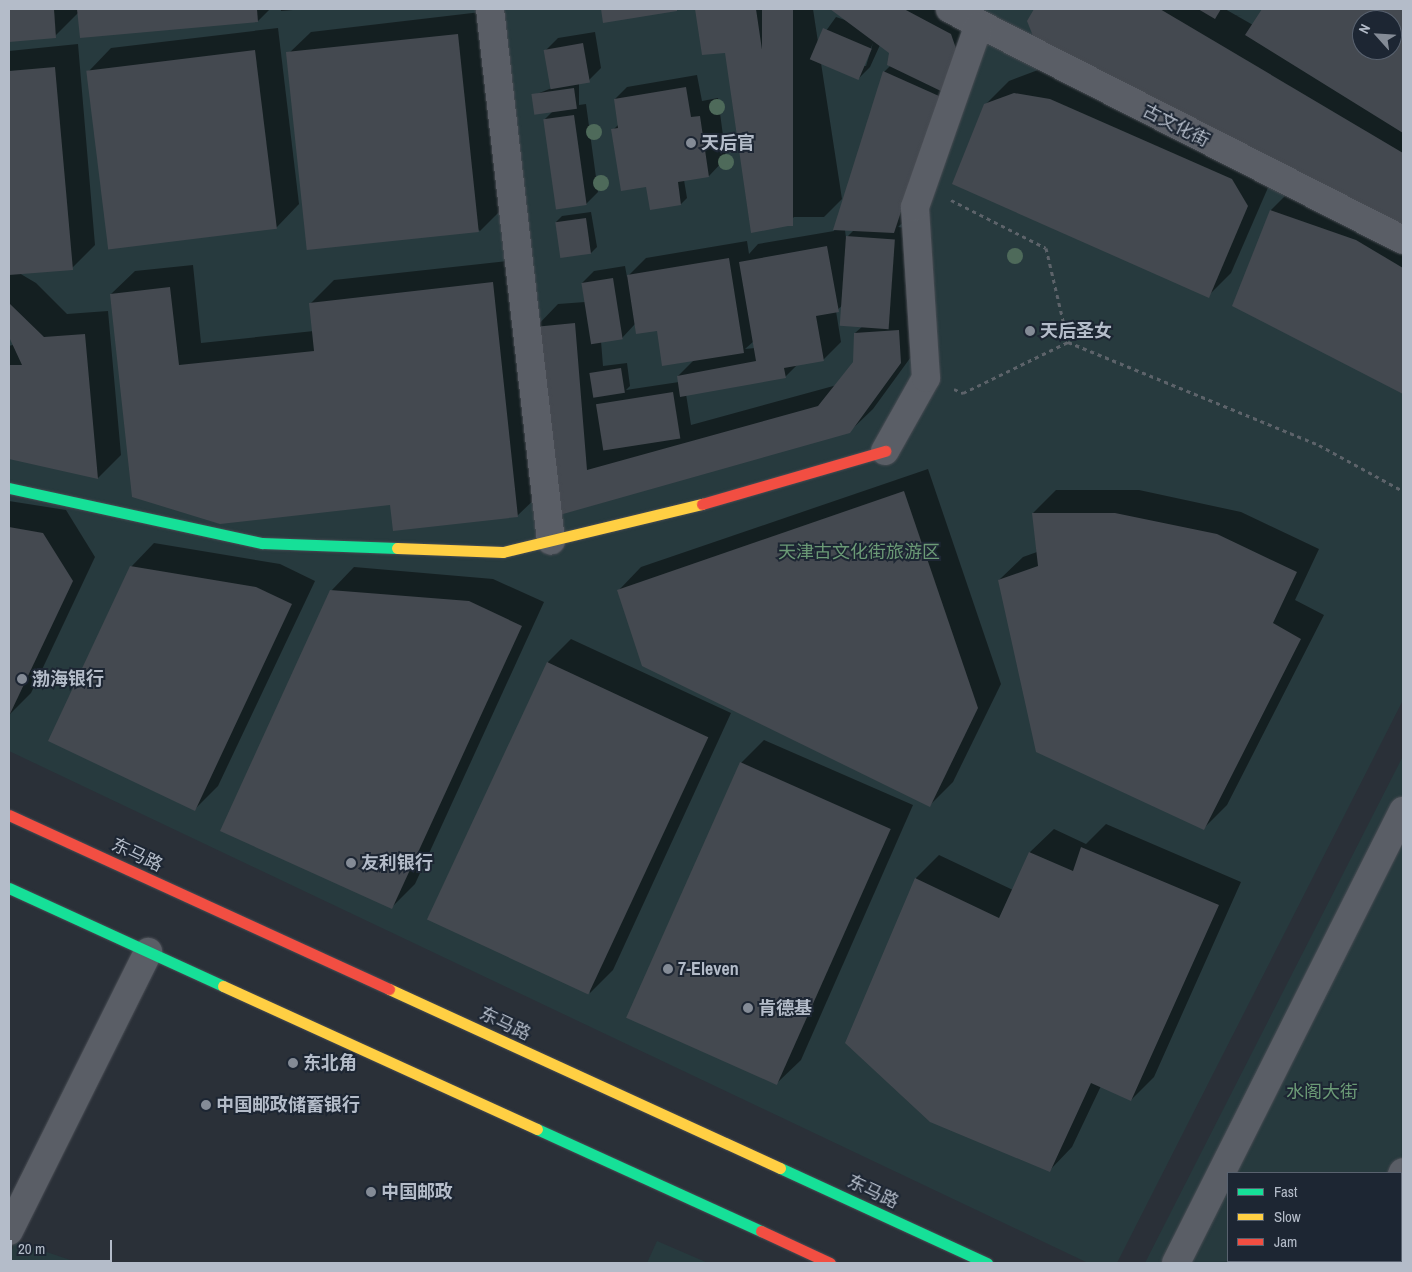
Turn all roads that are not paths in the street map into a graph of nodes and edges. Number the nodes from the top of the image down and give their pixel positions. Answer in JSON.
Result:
{"nodes":[{"id":1,"x":490,"y":9,"type":"edge"},
{"id":2,"x":950,"y":9,"type":"edge"},
{"id":3,"x":978,"y":27,"type":"junction"},
{"id":4,"x":1403,"y":240,"type":"edge"},
{"id":5,"x":885,"y":451,"type":"joint"},
{"id":6,"x":9,"y":488,"type":"edge"},
{"id":7,"x":550,"y":541,"type":"junction"},
{"id":8,"x":1403,"y":811,"type":"edge"},
{"id":9,"x":9,"y":815,"type":"edge"},
{"id":10,"x":9,"y":888,"type":"edge"},
{"id":11,"x":148,"y":952,"type":"junction"},
{"id":12,"x":17,"y":1192,"type":"edge"},
{"id":13,"x":9,"y":1231,"type":"edge"},
{"id":14,"x":830,"y":1263,"type":"edge"},
{"id":15,"x":987,"y":1263,"type":"edge"},
{"id":16,"x":1176,"y":1263,"type":"edge"}],
"edges":[{"from":1,"to":7,"type":"street"},
{"from":2,"to":3,"type":"street","name":"古文化街"},
{"from":3,"to":4,"type":"street","name":"古文化街"},
{"from":3,"to":5,"type":"street"},
{"from":5,"to":7,"type":"main road"},
{"from":6,"to":7,"type":"main road"},
{"from":8,"to":16,"type":"street"},
{"from":9,"to":15,"type":"main road","name":"东马路"},
{"from":10,"to":11,"type":"main road"},
{"from":11,"to":12,"type":"street"},
{"from":11,"to":14,"type":"main road"},
{"from":12,"to":13,"type":"street"}]}
